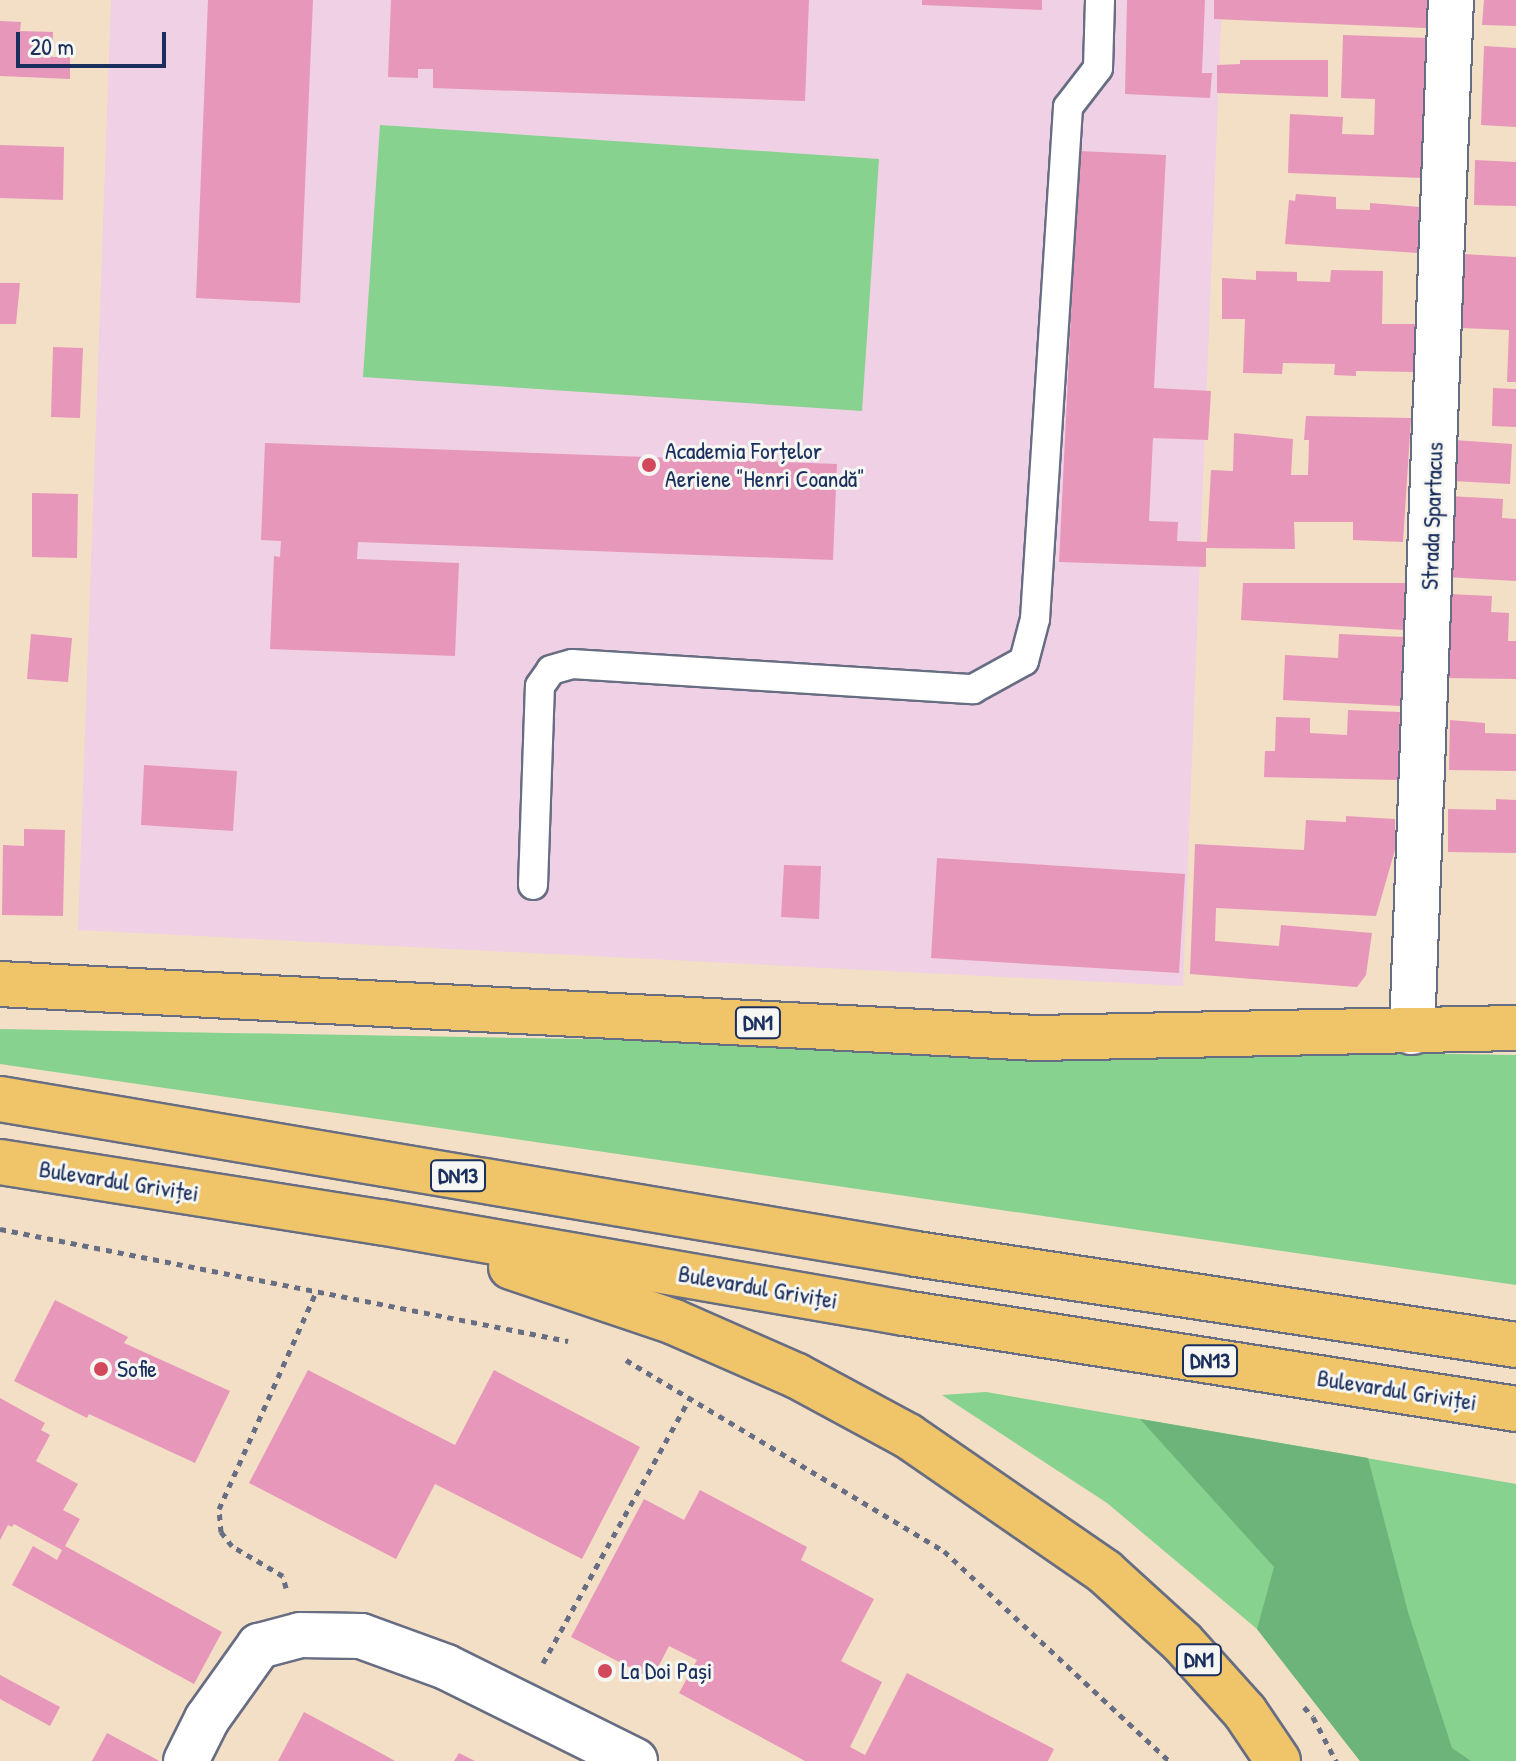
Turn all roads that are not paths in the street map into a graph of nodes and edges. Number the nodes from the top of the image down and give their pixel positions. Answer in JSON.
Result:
{"nodes":[{"id":1,"x":1100,"y":0,"type":"edge"},
{"id":2,"x":1451,"y":0,"type":"edge"},
{"id":3,"x":533,"y":885,"type":"dead end"},
{"id":4,"x":0,"y":984,"type":"edge"},
{"id":5,"x":1516,"y":1028,"type":"edge"},
{"id":6,"x":1412,"y":1032,"type":"junction"},
{"id":7,"x":0,"y":1099,"type":"edge"},
{"id":8,"x":3,"y":1170,"type":"edge"},
{"id":9,"x":380,"y":1222,"type":"junction"},
{"id":10,"x":1516,"y":1345,"type":"edge"},
{"id":11,"x":1516,"y":1409,"type":"edge"},
{"id":12,"x":186,"y":1761,"type":"edge"},
{"id":13,"x":635,"y":1761,"type":"edge"},
{"id":14,"x":1278,"y":1761,"type":"edge"}],
"edges":[{"from":1,"to":3,"type":"lane"},
{"from":2,"to":6,"type":"street","name":"Strada Spartacus"},
{"from":4,"to":6,"type":"main road","number":"DN1"},
{"from":5,"to":6,"type":"main road","number":"DN1"},
{"from":7,"to":10,"type":"main road","number":"DN13"},
{"from":8,"to":9,"type":"main road","name":"Bulevardul Griviței","number":"DN1"},
{"from":9,"to":11,"type":"main road","name":"Bulevardul Griviței","number":"DN13"},
{"from":9,"to":14,"type":"main road","number":"DN1"},
{"from":12,"to":13,"type":"street"}]}
